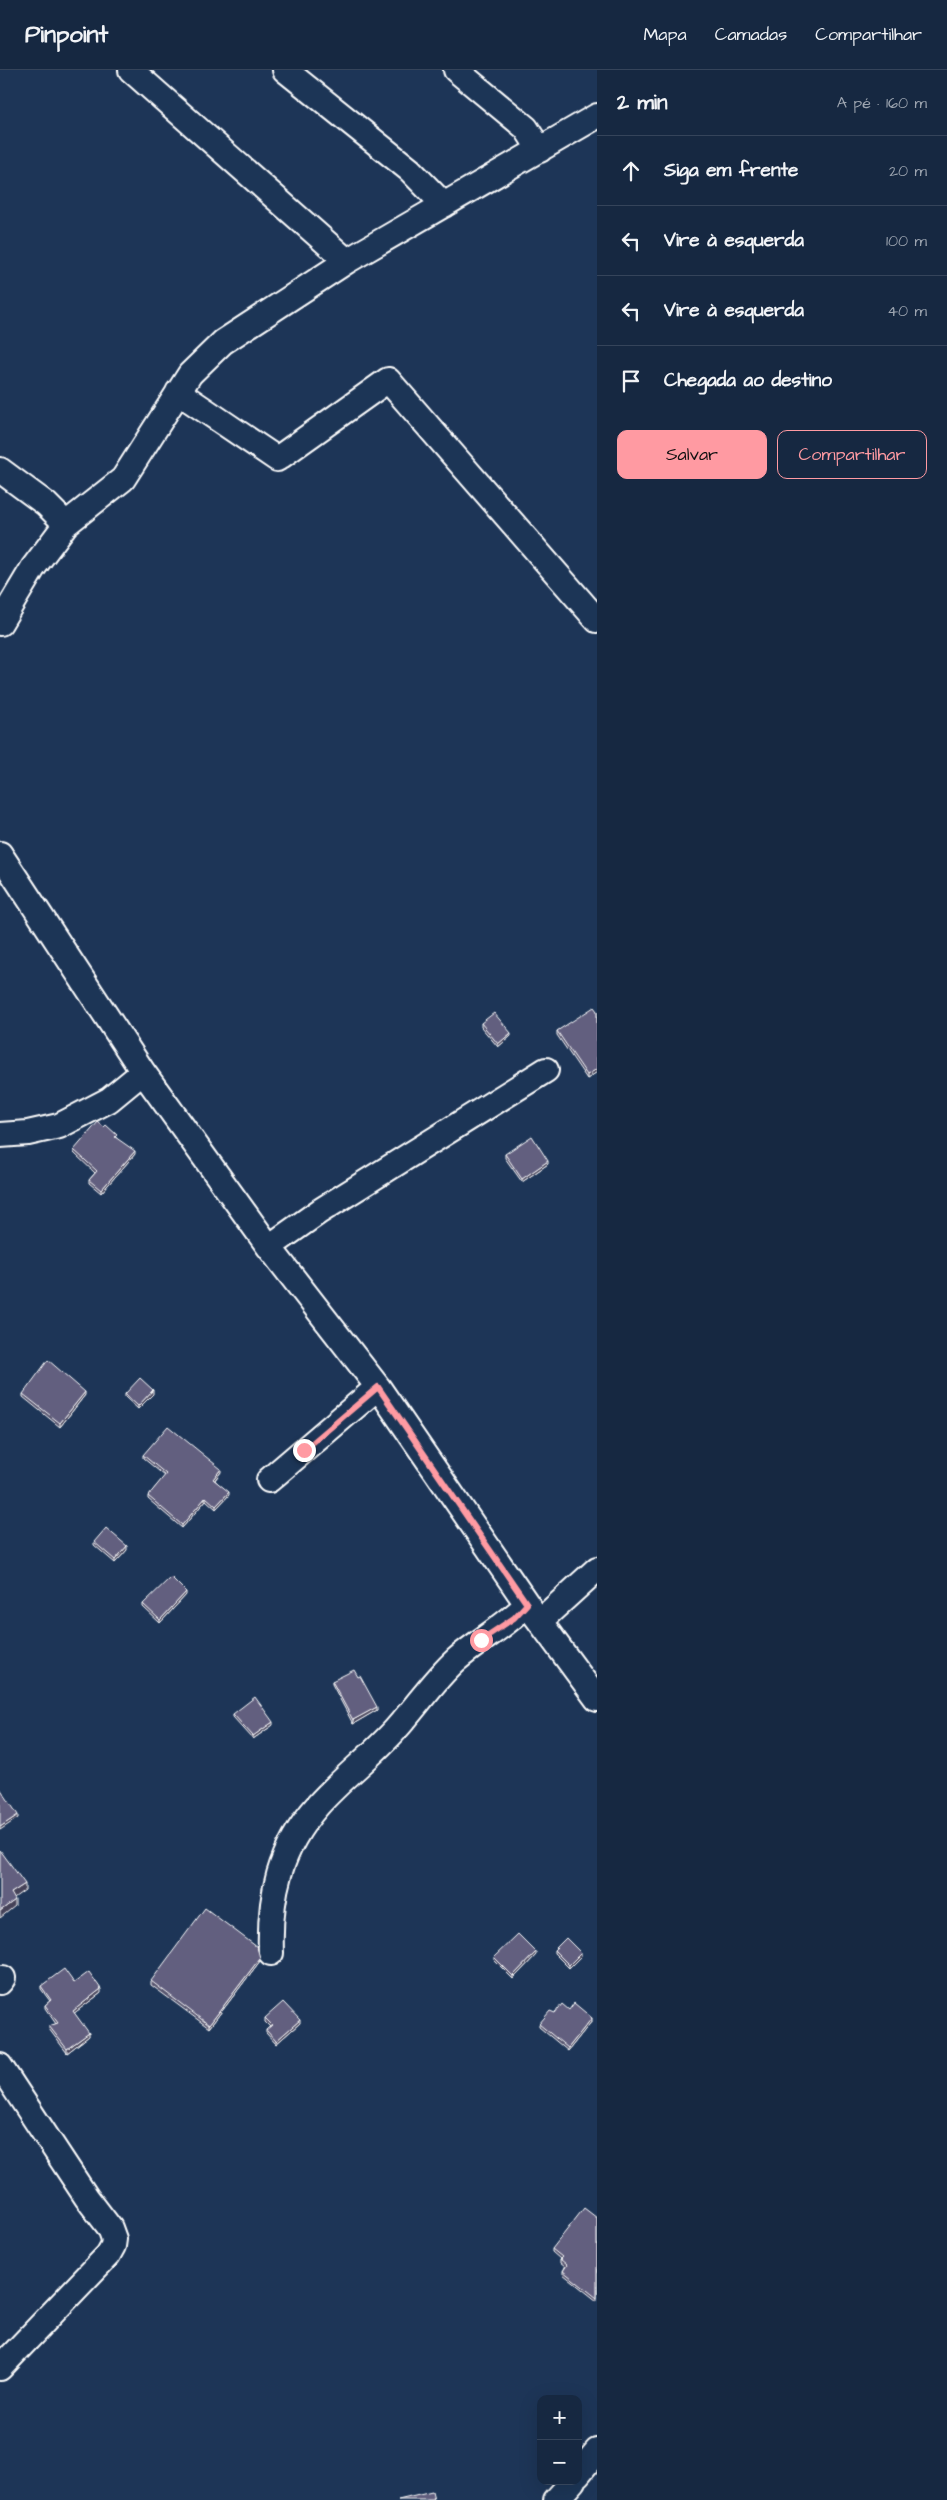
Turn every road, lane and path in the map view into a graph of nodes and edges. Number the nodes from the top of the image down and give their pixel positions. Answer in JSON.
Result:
{"nodes":[{"id":1,"x":131,"y":70,"type":"edge"},
{"id":2,"x":285,"y":70,"type":"edge"},
{"id":3,"x":456,"y":70,"type":"edge"},
{"id":4,"x":597,"y":116,"type":"edge"},
{"id":5,"x":540,"y":150,"type":"junction"},
{"id":6,"x":444,"y":205,"type":"junction"},
{"id":7,"x":347,"y":261,"type":"junction"},
{"id":8,"x":178,"y":392,"type":"junction"},
{"id":9,"x":0,"y":470,"type":"edge"},
{"id":10,"x":66,"y":524,"type":"junction"},
{"id":11,"x":1,"y":619,"type":"edge"},
{"id":12,"x":597,"y":620,"type":"edge"},
{"id":13,"x":0,"y":854,"type":"edge"},
{"id":14,"x":546,"y":1070,"type":"dead end"},
{"id":15,"x":143,"y":1072,"type":"junction"},
{"id":16,"x":0,"y":1135,"type":"edge"},
{"id":17,"x":269,"y":1247,"type":"junction"},
{"id":18,"x":378,"y":1387,"type":"junction"},
{"id":19,"x":269,"y":1480,"type":"dead end"},
{"id":20,"x":597,"y":1569,"type":"edge"},
{"id":21,"x":534,"y":1612,"type":"junction"},
{"id":22,"x":594,"y":1687,"type":"edge"},
{"id":23,"x":271,"y":1953,"type":"dead end"},
{"id":24,"x":0,"y":2066,"type":"edge"},
{"id":25,"x":0,"y":2368,"type":"edge"},
{"id":26,"x":597,"y":2450,"type":"edge"},
{"id":27,"x":582,"y":2469,"type":"edge"},
{"id":28,"x":569,"y":2485,"type":"edge"},
{"id":29,"x":556,"y":2500,"type":"edge"}],
"edges":[{"from":1,"to":7,"type":"street"},
{"from":2,"to":6,"type":"street"},
{"from":3,"to":5,"type":"street"},
{"from":4,"to":5,"type":"street"},
{"from":5,"to":6,"type":"street"},
{"from":6,"to":7,"type":"street"},
{"from":7,"to":8,"type":"street"},
{"from":8,"to":10,"type":"street"},
{"from":8,"to":12,"type":"street"},
{"from":9,"to":10,"type":"street"},
{"from":10,"to":11,"type":"street"},
{"from":13,"to":15,"type":"street"},
{"from":14,"to":17,"type":"street"},
{"from":15,"to":16,"type":"street"},
{"from":15,"to":17,"type":"street"},
{"from":17,"to":18,"type":"street"},
{"from":18,"to":19,"type":"street"},
{"from":18,"to":21,"type":"street"},
{"from":20,"to":21,"type":"street"},
{"from":21,"to":22,"type":"street"},
{"from":21,"to":23,"type":"street"},
{"from":24,"to":25,"type":"street"},
{"from":26,"to":27,"type":"street"},
{"from":28,"to":29,"type":"street"}]}
